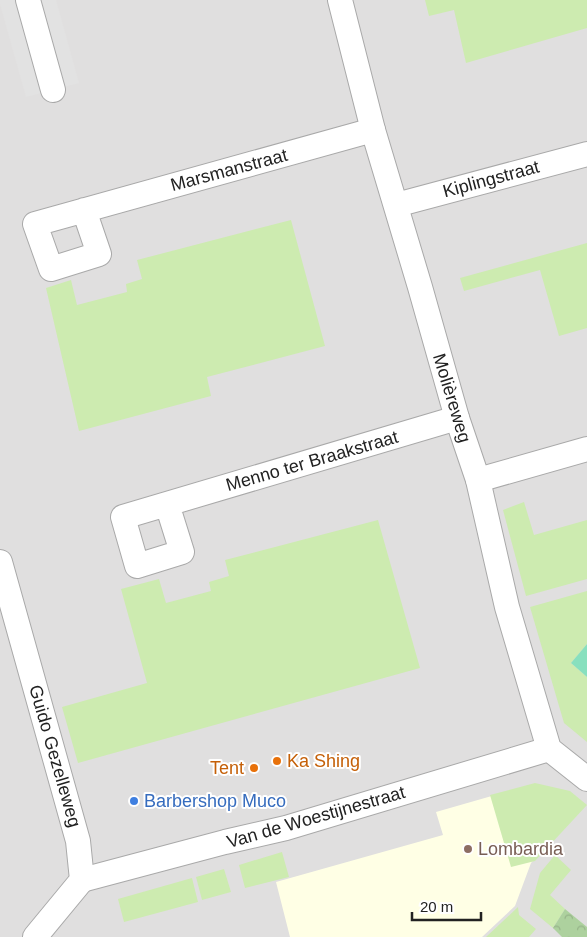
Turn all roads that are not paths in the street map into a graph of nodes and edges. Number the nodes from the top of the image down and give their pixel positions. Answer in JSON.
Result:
{"nodes":[{"id":1,"x":28,"y":0,"type":"edge"},
{"id":2,"x":340,"y":0,"type":"edge"},
{"id":3,"x":53,"y":90,"type":"dead end"},
{"id":4,"x":374,"y":130,"type":"junction"},
{"id":5,"x":587,"y":154,"type":"edge"},
{"id":6,"x":396,"y":205,"type":"junction"},
{"id":7,"x":84,"y":210,"type":"dead end"},
{"id":8,"x":456,"y":418,"type":"junction"},
{"id":9,"x":587,"y":449,"type":"edge"},
{"id":10,"x":478,"y":480,"type":"junction"},
{"id":11,"x":167,"y":504,"type":"dead end"},
{"id":12,"x":0,"y":562,"type":"edge"},
{"id":13,"x":549,"y":749,"type":"junction"},
{"id":14,"x":587,"y":779,"type":"edge"},
{"id":15,"x":82,"y":880,"type":"junction"},
{"id":16,"x":35,"y":937,"type":"edge"}],
"edges":[{"from":1,"to":3,"type":"street"},
{"from":2,"to":4,"type":"street","name":"Molièreweg"},
{"from":4,"to":6,"type":"street","name":"Molièreweg"},
{"from":4,"to":7,"type":"street","name":"Marsmanstraat"},
{"from":5,"to":6,"type":"street","name":"Kiplingstraat"},
{"from":6,"to":8,"type":"street","name":"Molièreweg"},
{"from":8,"to":10,"type":"street","name":"Molièreweg"},
{"from":8,"to":11,"type":"street","name":"Menno ter Braakstraat"},
{"from":9,"to":10,"type":"street"},
{"from":10,"to":13,"type":"street","name":"Molièreweg"},
{"from":12,"to":15,"type":"street","name":"Guido Gezelleweg"},
{"from":13,"to":14,"type":"street"},
{"from":13,"to":15,"type":"street","name":"Van de Woestijnestraat"},
{"from":15,"to":16,"type":"street"}]}
